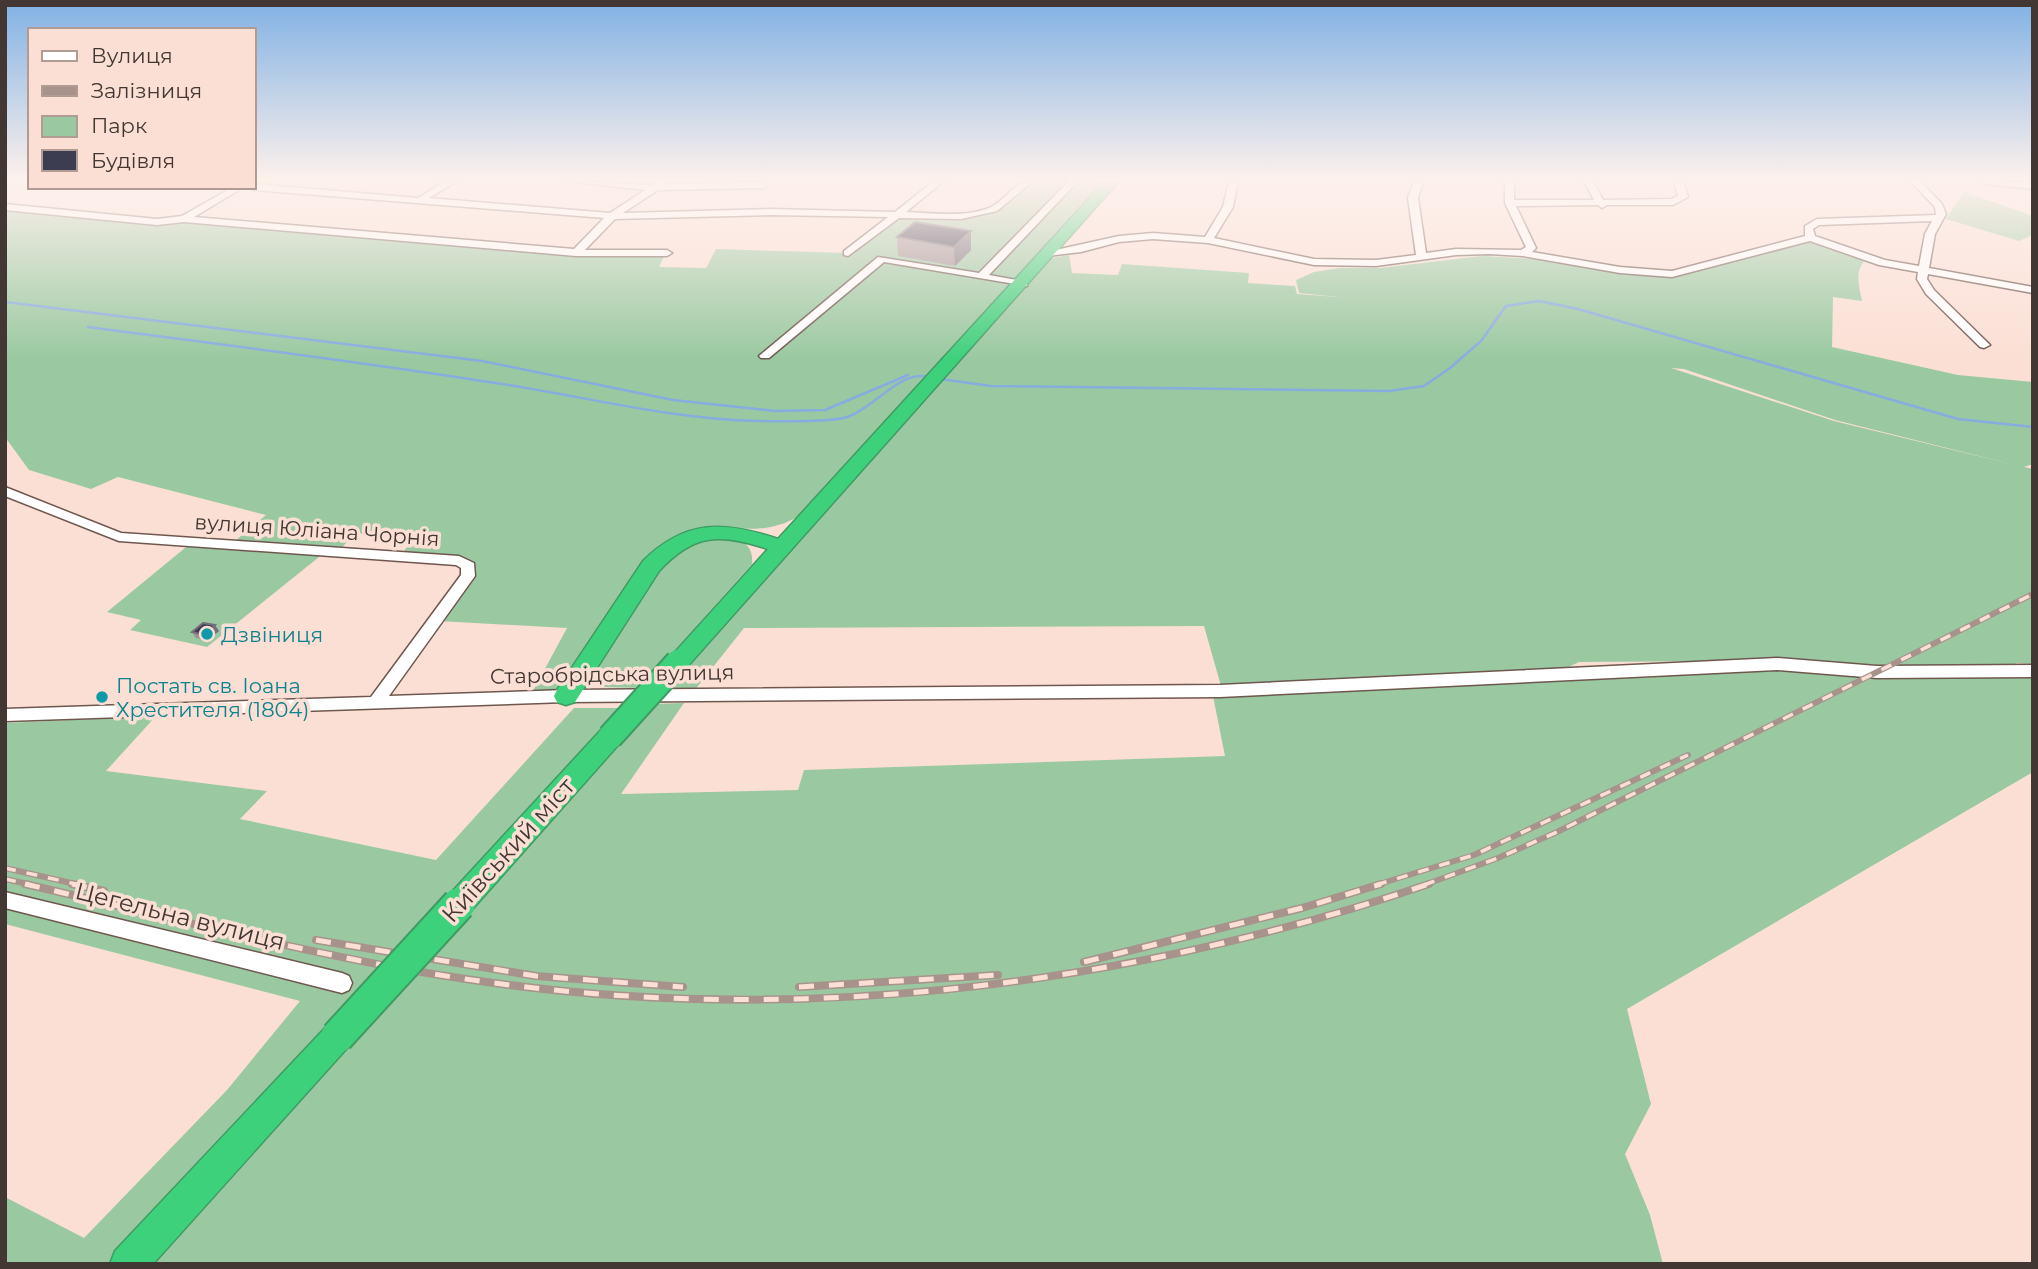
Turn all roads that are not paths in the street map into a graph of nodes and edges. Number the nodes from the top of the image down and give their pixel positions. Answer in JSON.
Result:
{"nodes":[{"id":1,"x":429,"y":240,"type":"edge"},
{"id":2,"x":588,"y":240,"type":"edge"},
{"id":3,"x":865,"y":240,"type":"edge"},
{"id":4,"x":1017,"y":240,"type":"edge"},
{"id":5,"x":1059,"y":240,"type":"edge"},
{"id":6,"x":1121,"y":240,"type":"edge"},
{"id":7,"x":1209,"y":240,"type":"edge"},
{"id":8,"x":1418,"y":240,"type":"edge"},
{"id":9,"x":1527,"y":240,"type":"edge"},
{"id":10,"x":1801,"y":240,"type":"edge"},
{"id":11,"x":1816,"y":240,"type":"edge"},
{"id":12,"x":1929,"y":240,"type":"edge"},
{"id":13,"x":892,"y":251,"type":"dead end"},
{"id":14,"x":576,"y":253,"type":"junction"},
{"id":15,"x":667,"y":253,"type":"dead end"},
{"id":16,"x":848,"y":253,"type":"dead end"},
{"id":17,"x":1523,"y":253,"type":"junction"},
{"id":18,"x":1047,"y":254,"type":"junction"},
{"id":19,"x":1420,"y":257,"type":"junction"},
{"id":20,"x":882,"y":259,"type":"junction"},
{"id":21,"x":1923,"y":270,"type":"junction"},
{"id":22,"x":982,"y":276,"type":"junction"},
{"id":23,"x":1022,"y":284,"type":"junction"},
{"id":24,"x":2033,"y":290,"type":"edge"},
{"id":25,"x":1984,"y":345,"type":"dead end"},
{"id":26,"x":765,"y":356,"type":"dead end"},
{"id":27,"x":5,"y":491,"type":"edge"},
{"id":28,"x":782,"y":547,"type":"junction"},
{"id":29,"x":2033,"y":671,"type":"edge"},
{"id":30,"x":566,"y":696,"type":"junction"},
{"id":31,"x":376,"y":702,"type":"junction"},
{"id":32,"x":5,"y":715,"type":"edge"},
{"id":33,"x":5,"y":900,"type":"edge"},
{"id":34,"x":342,"y":983,"type":"dead end"},
{"id":35,"x":128,"y":1264,"type":"edge"}],
"edges":[{"from":1,"to":14,"type":"street"},
{"from":2,"to":14,"type":"street"},
{"from":3,"to":16,"type":"street"},
{"from":4,"to":22,"type":"street"},
{"from":5,"to":18,"type":"highway","name":"Київський міст"},
{"from":6,"to":18,"type":"street"},
{"from":7,"to":19,"type":"street"},
{"from":8,"to":19,"type":"street"},
{"from":9,"to":17,"type":"street"},
{"from":10,"to":17,"type":"street"},
{"from":11,"to":21,"type":"street"},
{"from":12,"to":21,"type":"street"},
{"from":13,"to":20,"type":"street"},
{"from":14,"to":15,"type":"street"},
{"from":17,"to":19,"type":"street"},
{"from":18,"to":23,"type":"highway","name":"Київський міст"},
{"from":20,"to":22,"type":"street"},
{"from":20,"to":26,"type":"street"},
{"from":21,"to":24,"type":"street"},
{"from":21,"to":25,"type":"street"},
{"from":22,"to":23,"type":"street"},
{"from":23,"to":28,"type":"highway","name":"Київський міст"},
{"from":27,"to":31,"type":"street","name":"вулиця Юліана Чорнія"},
{"from":28,"to":30,"type":"highway"},
{"from":28,"to":35,"type":"highway","name":"Київський міст","bridge":true},
{"from":29,"to":30,"type":"street","name":"Старобрідська вулиця"},
{"from":30,"to":31,"type":"street","name":"Старобрідська вулиця"},
{"from":31,"to":32,"type":"street","name":"Старобрідська вулиця"},
{"from":33,"to":34,"type":"street","name":"Цегельна вулиця"}]}
